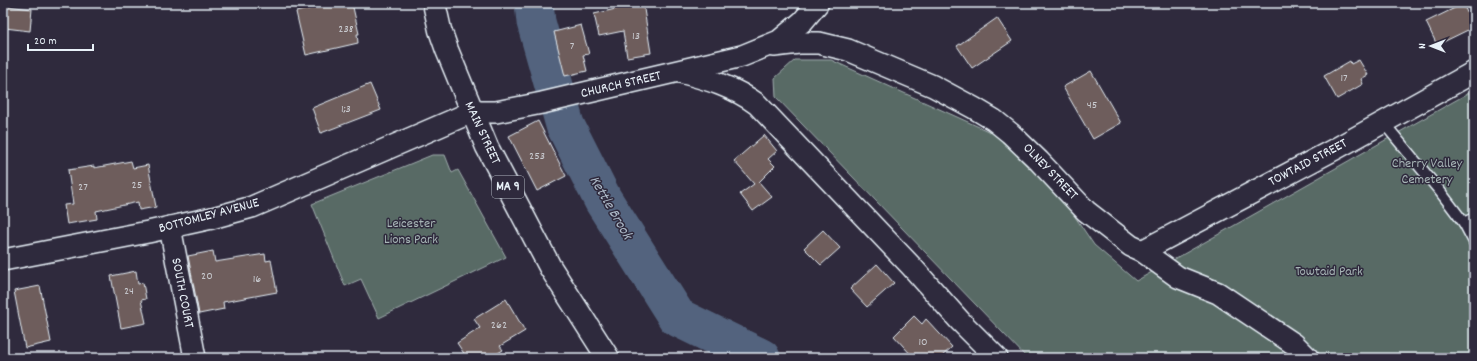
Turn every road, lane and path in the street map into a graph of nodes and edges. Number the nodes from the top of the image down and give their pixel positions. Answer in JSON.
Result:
{"nodes":[{"id":1,"x":434,"y":3,"type":"edge"},
{"id":2,"x":818,"y":3,"type":"edge"},
{"id":3,"x":767,"y":47,"type":"junction"},
{"id":4,"x":680,"y":71,"type":"junction"},
{"id":5,"x":1474,"y":72,"type":"edge"},
{"id":6,"x":472,"y":112,"type":"junction"},
{"id":7,"x":1383,"y":122,"type":"junction"},
{"id":8,"x":1474,"y":218,"type":"edge"},
{"id":9,"x":1464,"y":223,"type":"junction"},
{"id":10,"x":170,"y":227,"type":"junction"},
{"id":11,"x":1474,"y":242,"type":"edge"},
{"id":12,"x":1142,"y":251,"type":"junction"},
{"id":13,"x":3,"y":260,"type":"edge"},
{"id":14,"x":195,"y":358,"type":"edge"},
{"id":15,"x":608,"y":358,"type":"edge"},
{"id":16,"x":997,"y":358,"type":"edge"},
{"id":17,"x":1308,"y":358,"type":"edge"}],
"edges":[{"from":1,"to":6,"type":"highway","name":"MAIN STREET","number":"MA 9"},
{"from":2,"to":3,"type":"street"},
{"from":3,"to":4,"type":"street","name":"CHURCH STREET"},
{"from":3,"to":12,"type":"street","name":"OLNEY STREET"},
{"from":4,"to":6,"type":"street","name":"CHURCH STREET"},
{"from":4,"to":16,"type":"street"},
{"from":5,"to":7,"type":"street","name":"TOWTAID STREET"},
{"from":6,"to":10,"type":"street","name":"BOTTOMLEY AVENUE"},
{"from":6,"to":15,"type":"highway","name":"MAIN STREET","number":"MA 9"},
{"from":7,"to":9,"type":"lane"},
{"from":7,"to":12,"type":"street","name":"TOWTAID STREET"},
{"from":8,"to":9,"type":"lane"},
{"from":9,"to":11,"type":"lane"},
{"from":10,"to":13,"type":"street","name":"BOTTOMLEY AVENUE"},
{"from":10,"to":14,"type":"street","name":"SOUTH COURT"},
{"from":12,"to":17,"type":"street","name":"OLNEY STREET"}]}
